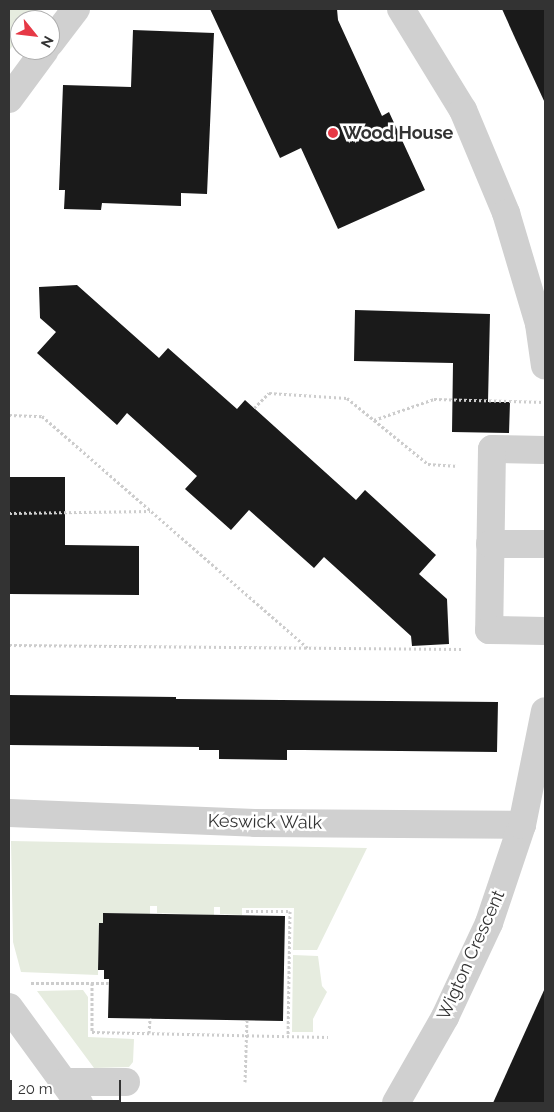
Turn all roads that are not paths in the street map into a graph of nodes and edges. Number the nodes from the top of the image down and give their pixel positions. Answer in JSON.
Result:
{"nodes":[{"id":1,"x":76,"y":9,"type":"edge"},
{"id":2,"x":401,"y":9,"type":"edge"},
{"id":3,"x":60,"y":30,"type":"edge"},
{"id":4,"x":38,"y":60,"type":"edge"},
{"id":5,"x":9,"y":98,"type":"edge"},
{"id":6,"x":545,"y":366,"type":"edge"},
{"id":7,"x":545,"y":450,"type":"edge"},
{"id":8,"x":490,"y":544,"type":"junction"},
{"id":9,"x":545,"y":544,"type":"edge"},
{"id":10,"x":545,"y":631,"type":"edge"},
{"id":11,"x":545,"y":711,"type":"edge"},
{"id":12,"x":9,"y":813,"type":"edge"},
{"id":13,"x":522,"y":825,"type":"junction"},
{"id":14,"x":9,"y":1007,"type":"edge"},
{"id":15,"x":126,"y":1082,"type":"dead end"},
{"id":16,"x":71,"y":1092,"type":"edge"},
{"id":17,"x":396,"y":1103,"type":"edge"}],
"edges":[{"from":1,"to":3,"type":"street"},
{"from":2,"to":6,"type":"street"},
{"from":4,"to":5,"type":"street"},
{"from":7,"to":8,"type":"street"},
{"from":8,"to":9,"type":"street"},
{"from":8,"to":10,"type":"street"},
{"from":11,"to":13,"type":"street","name":"Wigton Crescent"},
{"from":12,"to":13,"type":"street","name":"Keswick Walk"},
{"from":13,"to":17,"type":"street","name":"Wigton Crescent"},
{"from":14,"to":16,"type":"street"},
{"from":15,"to":16,"type":"street"}]}
